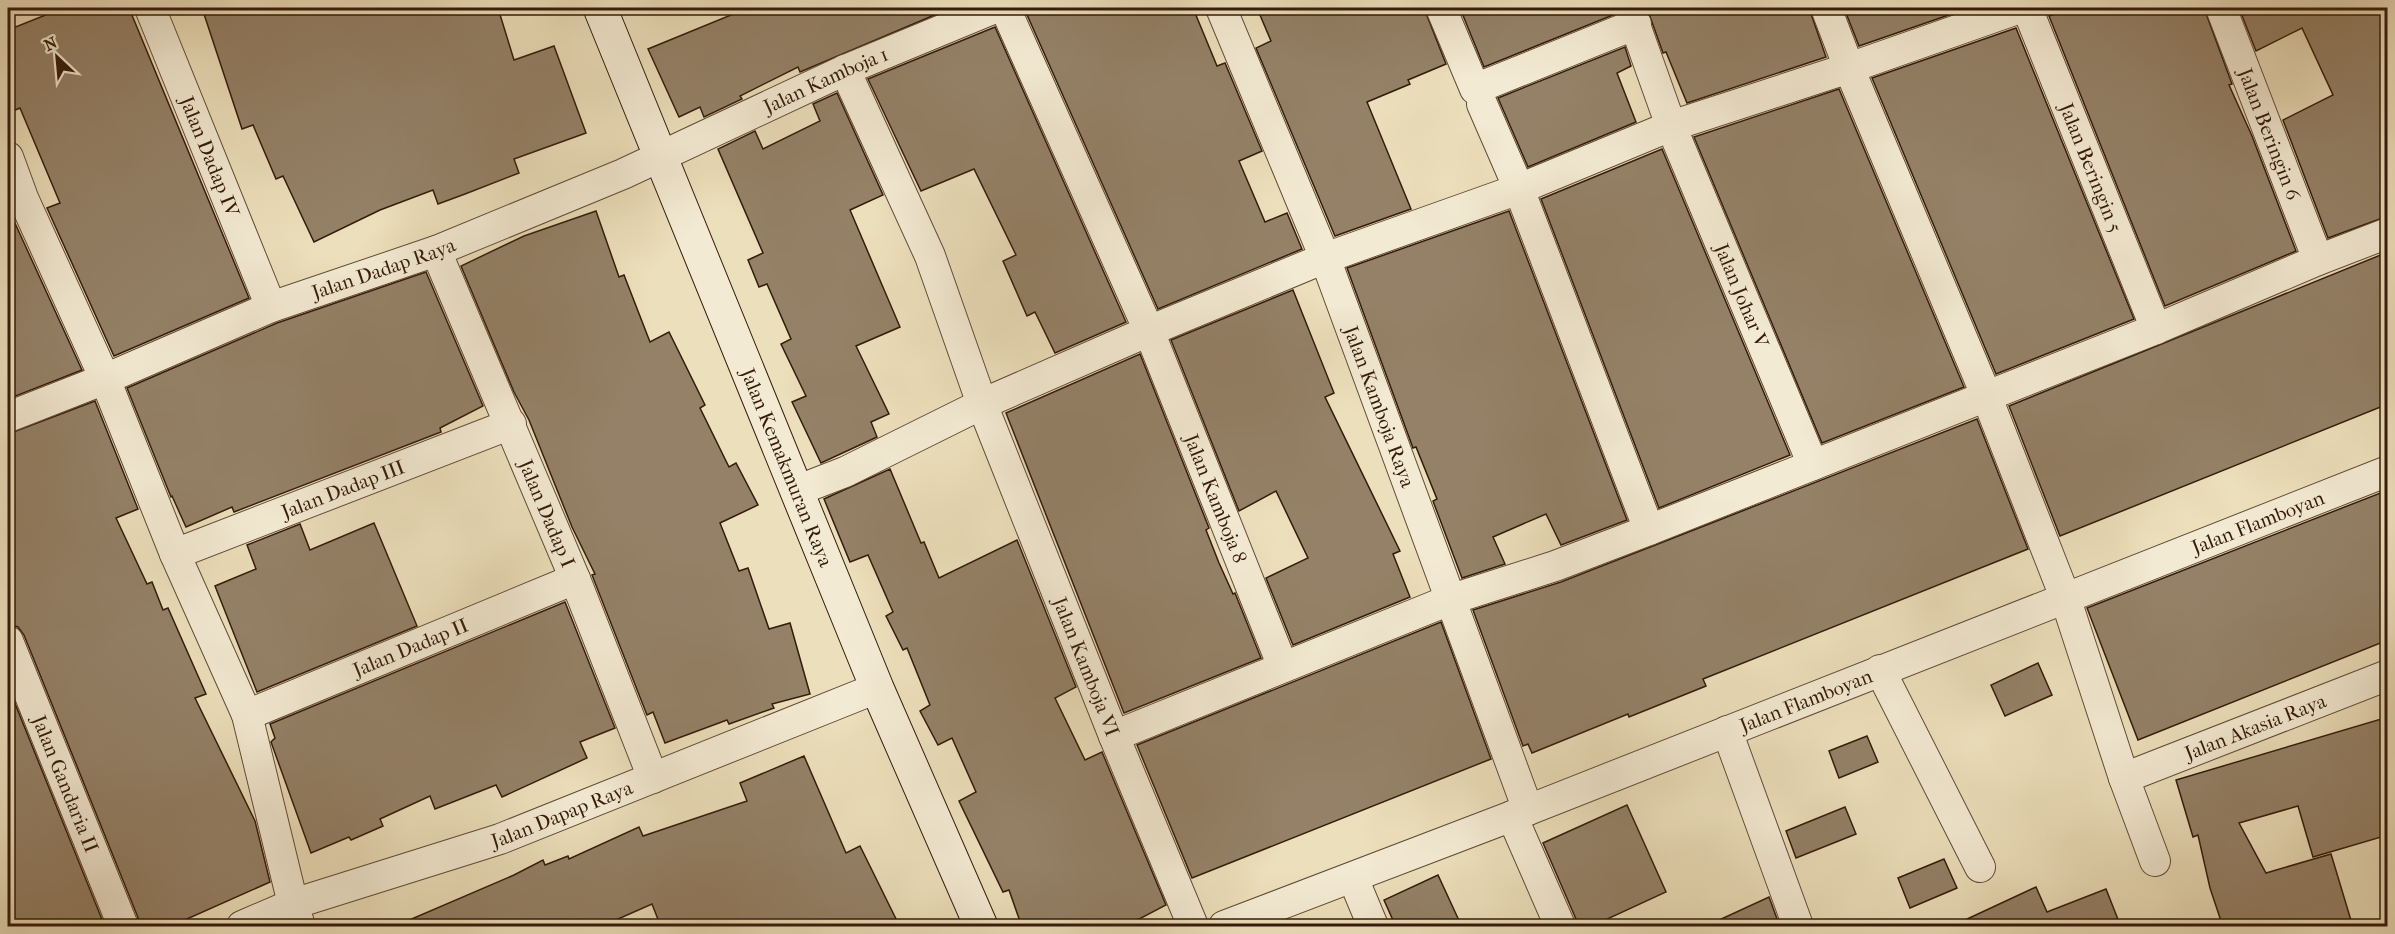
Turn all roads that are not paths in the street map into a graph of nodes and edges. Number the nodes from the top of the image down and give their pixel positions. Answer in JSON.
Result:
{"nodes":[{"id":1,"x":150,"y":8,"type":"edge"},
{"id":2,"x":600,"y":8,"type":"edge"},
{"id":3,"x":995,"y":8,"type":"edge"},
{"id":4,"x":1005,"y":8,"type":"edge"},
{"id":5,"x":1221,"y":8,"type":"edge"},
{"id":6,"x":1441,"y":8,"type":"edge"},
{"id":7,"x":1826,"y":8,"type":"edge"},
{"id":8,"x":2020,"y":8,"type":"edge"},
{"id":9,"x":2027,"y":8,"type":"edge"},
{"id":10,"x":2221,"y":8,"type":"edge"},
{"id":11,"x":1632,"y":16,"type":"edge"},
{"id":12,"x":1849,"y":68,"type":"junction"},
{"id":13,"x":845,"y":70,"type":"junction"},
{"id":14,"x":1482,"y":104,"type":"dead end"},
{"id":15,"x":1671,"y":126,"type":"junction"},
{"id":16,"x":659,"y":156,"type":"junction"},
{"id":17,"x":8,"y":157,"type":"edge"},
{"id":18,"x":1519,"y":189,"type":"junction"},
{"id":19,"x":15,"y":201,"type":"edge"},
{"id":20,"x":2388,"y":233,"type":"edge"},
{"id":21,"x":436,"y":251,"type":"junction"},
{"id":22,"x":1325,"y":258,"type":"junction"},
{"id":23,"x":2318,"y":260,"type":"junction"},
{"id":24,"x":271,"y":307,"type":"junction"},
{"id":25,"x":2156,"y":329,"type":"junction"},
{"id":26,"x":1149,"y":331,"type":"junction"},
{"id":27,"x":105,"y":379,"type":"junction"},
{"id":28,"x":1986,"y":395,"type":"junction"},
{"id":29,"x":982,"y":404,"type":"junction"},
{"id":30,"x":8,"y":417,"type":"edge"},
{"id":31,"x":511,"y":424,"type":"junction"},
{"id":32,"x":1813,"y":465,"type":"junction"},
{"id":33,"x":2388,"y":471,"type":"edge"},
{"id":34,"x":796,"y":491,"type":"junction"},
{"id":35,"x":1649,"y":530,"type":"junction"},
{"id":36,"x":175,"y":554,"type":"junction"},
{"id":37,"x":575,"y":579,"type":"junction"},
{"id":38,"x":2065,"y":597,"type":"junction"},
{"id":39,"x":1452,"y":599,"type":"junction"},
{"id":40,"x":8,"y":641,"type":"edge"},
{"id":41,"x":1283,"y":667,"type":"junction"},
{"id":42,"x":1880,"y":670,"type":"junction"},
{"id":43,"x":2388,"y":675,"type":"edge"},
{"id":44,"x":877,"y":688,"type":"junction"},
{"id":45,"x":247,"y":715,"type":"junction"},
{"id":46,"x":1727,"y":731,"type":"junction"},
{"id":47,"x":1114,"y":736,"type":"junction"},
{"id":48,"x":653,"y":778,"type":"junction"},
{"id":49,"x":2124,"y":778,"type":"junction"},
{"id":50,"x":1520,"y":813,"type":"junction"},
{"id":51,"x":2155,"y":861,"type":"dead end"},
{"id":52,"x":1980,"y":867,"type":"dead end"},
{"id":53,"x":1353,"y":878,"type":"junction"},
{"id":54,"x":296,"y":915,"type":"edge"},
{"id":55,"x":123,"y":927,"type":"edge"},
{"id":56,"x":242,"y":927,"type":"edge"},
{"id":57,"x":981,"y":927,"type":"edge"},
{"id":58,"x":1193,"y":927,"type":"edge"},
{"id":59,"x":1224,"y":927,"type":"edge"},
{"id":60,"x":1374,"y":927,"type":"edge"},
{"id":61,"x":1560,"y":927,"type":"edge"},
{"id":62,"x":1798,"y":927,"type":"edge"}],
"edges":[{"from":1,"to":24,"type":"street","name":"Jalan Dadap IV"},
{"from":2,"to":16,"type":"main road","name":"Jalan Kemakmuran Raya"},
{"from":3,"to":13,"type":"street","name":"Jalan Kamboja 1"},
{"from":4,"to":26,"type":"street","name":"Jalan Kamboja 8"},
{"from":5,"to":22,"type":"street","name":"Jalan Kamboja Raya"},
{"from":6,"to":11,"type":"street"},
{"from":7,"to":12,"type":"street"},
{"from":8,"to":12,"type":"street"},
{"from":9,"to":25,"type":"street","name":"Jalan Beringin 5"},
{"from":10,"to":23,"type":"street","name":"Jalan Beringin 6"},
{"from":11,"to":15,"type":"street","name":"Jalan Johar V"},
{"from":12,"to":15,"type":"street"},
{"from":12,"to":28,"type":"street"},
{"from":13,"to":16,"type":"street","name":"Jalan Kamboja 1"},
{"from":13,"to":29,"type":"street","name":"Jalan Kamboja VI"},
{"from":14,"to":18,"type":"street"},
{"from":15,"to":18,"type":"street"},
{"from":15,"to":32,"type":"street","name":"Jalan Johar V"},
{"from":16,"to":21,"type":"street","name":"Jalan Dadap Raya"},
{"from":16,"to":34,"type":"main road","name":"Jalan Kemakmuran Raya"},
{"from":17,"to":19,"type":"street"},
{"from":18,"to":22,"type":"street"},
{"from":18,"to":35,"type":"street"},
{"from":19,"to":27,"type":"street"},
{"from":20,"to":23,"type":"street"},
{"from":21,"to":24,"type":"street","name":"Jalan Dadap Raya"},
{"from":21,"to":31,"type":"street","name":"Jalan Dadap I"},
{"from":22,"to":26,"type":"street"},
{"from":22,"to":39,"type":"street","name":"Jalan Kamboja Raya"},
{"from":23,"to":25,"type":"street"},
{"from":24,"to":27,"type":"street","name":"Jalan Dadap Raya"},
{"from":25,"to":28,"type":"street"},
{"from":26,"to":29,"type":"street"},
{"from":26,"to":41,"type":"street","name":"Jalan Kamboja 8"},
{"from":27,"to":30,"type":"street","name":"Jalan Dadap Raya"},
{"from":27,"to":36,"type":"street"},
{"from":28,"to":32,"type":"street"},
{"from":28,"to":38,"type":"street"},
{"from":29,"to":34,"type":"street"},
{"from":29,"to":47,"type":"street","name":"Jalan Kamboja VI"},
{"from":31,"to":36,"type":"street","name":"Jalan Dadap III"},
{"from":31,"to":37,"type":"street","name":"Jalan Dadap I"},
{"from":32,"to":35,"type":"street"},
{"from":33,"to":38,"type":"street","name":"Jalan Flamboyan"},
{"from":34,"to":44,"type":"main road","name":"Jalan Kemakmuran Raya"},
{"from":35,"to":39,"type":"street"},
{"from":36,"to":45,"type":"street"},
{"from":37,"to":45,"type":"street","name":"Jalan Dadap II"},
{"from":37,"to":48,"type":"street","name":"Jalan Dadap I"},
{"from":38,"to":42,"type":"street","name":"Jalan Flamboyan"},
{"from":38,"to":49,"type":"street"},
{"from":39,"to":41,"type":"street"},
{"from":39,"to":50,"type":"street","name":"Jalan Kamboja Raya"},
{"from":40,"to":55,"type":"street","name":"Jalan Gandaria II"},
{"from":41,"to":47,"type":"street"},
{"from":42,"to":46,"type":"street","name":"Jalan Flamboyan"},
{"from":42,"to":52,"type":"street"},
{"from":43,"to":49,"type":"street","name":"Jalan Akasia Raya"},
{"from":44,"to":48,"type":"street","name":"Jalan Dapap Raya"},
{"from":44,"to":57,"type":"main road","name":"Jalan Kemakmuran Raya"},
{"from":45,"to":54,"type":"street"},
{"from":46,"to":50,"type":"street","name":"Jalan Flamboyan"},
{"from":46,"to":62,"type":"street"},
{"from":47,"to":58,"type":"street","name":"Jalan Kamboja VI"},
{"from":48,"to":54,"type":"street","name":"Jalan Dapap Raya"},
{"from":49,"to":51,"type":"street"},
{"from":50,"to":53,"type":"street","name":"Jalan Flamboyan"},
{"from":50,"to":61,"type":"street","name":"Jalan Kamboja Raya"},
{"from":53,"to":59,"type":"street","name":"Jalan Flamboyan"},
{"from":53,"to":60,"type":"street"},
{"from":54,"to":56,"type":"street","name":"Jalan Dapap Raya"}]}
